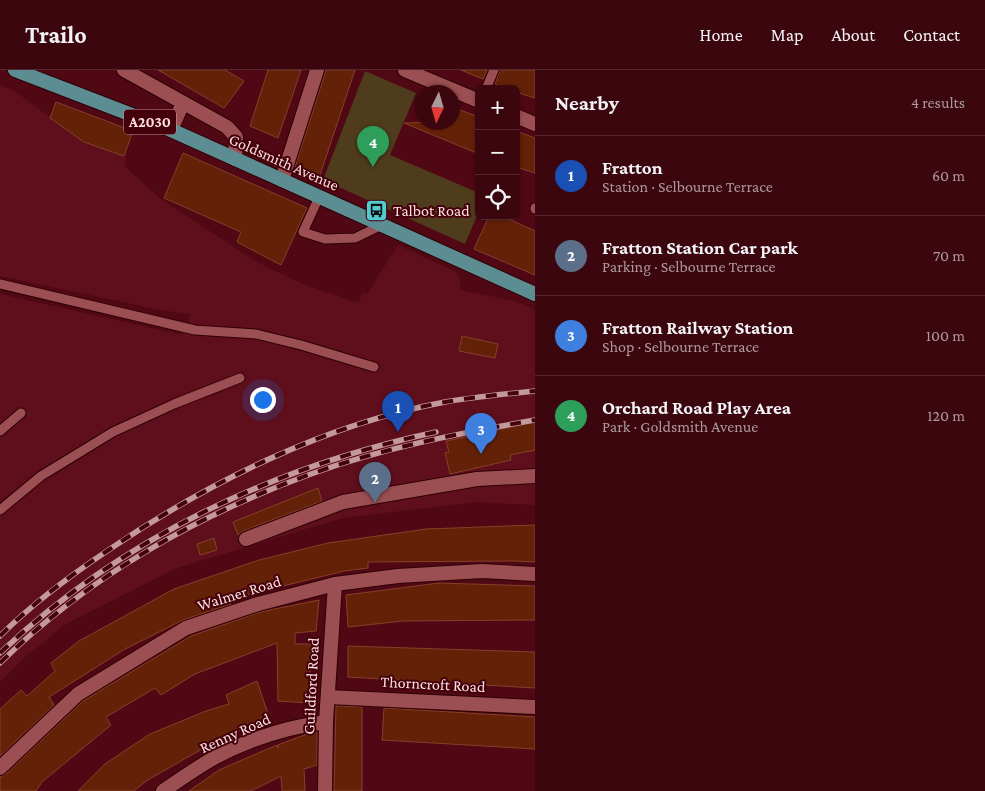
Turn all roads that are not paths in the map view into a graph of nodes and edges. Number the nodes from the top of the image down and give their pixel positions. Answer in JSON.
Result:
{"nodes":[{"id":1,"x":15,"y":70,"type":"edge"},
{"id":2,"x":124,"y":70,"type":"edge"},
{"id":3,"x":317,"y":70,"type":"edge"},
{"id":4,"x":406,"y":70,"type":"edge"},
{"id":5,"x":494,"y":70,"type":"edge"},
{"id":6,"x":488,"y":85,"type":"edge"},
{"id":7,"x":475,"y":98,"type":"edge"},
{"id":8,"x":183,"y":103,"type":"junction"},
{"id":9,"x":520,"y":118,"type":"edge"},
{"id":10,"x":535,"y":124,"type":"edge"},
{"id":11,"x":171,"y":130,"type":"junction"},
{"id":12,"x":236,"y":159,"type":"junction"},
{"id":13,"x":282,"y":180,"type":"junction"},
{"id":14,"x":319,"y":197,"type":"junction"},
{"id":15,"x":382,"y":225,"type":"junction"},
{"id":16,"x":0,"y":284,"type":"edge"},
{"id":17,"x":535,"y":294,"type":"edge"},
{"id":18,"x":374,"y":367,"type":"dead end"},
{"id":19,"x":240,"y":378,"type":"dead end"},
{"id":20,"x":21,"y":413,"type":"dead end"},
{"id":21,"x":0,"y":431,"type":"edge"},
{"id":22,"x":535,"y":476,"type":"edge"},
{"id":23,"x":0,"y":510,"type":"edge"},
{"id":24,"x":246,"y":540,"type":"dead end"},
{"id":25,"x":535,"y":574,"type":"edge"},
{"id":26,"x":335,"y":584,"type":"junction"},
{"id":27,"x":328,"y":697,"type":"junction"},
{"id":28,"x":535,"y":706,"type":"edge"},
{"id":29,"x":326,"y":722,"type":"junction"},
{"id":30,"x":0,"y":768,"type":"edge"},
{"id":31,"x":163,"y":791,"type":"edge"},
{"id":32,"x":325,"y":791,"type":"edge"}],
"edges":[{"from":1,"to":11,"type":"main road","name":"Goldsmith Avenue","number":"A2030"},
{"from":2,"to":8,"type":"street"},
{"from":3,"to":13,"type":"street"},
{"from":4,"to":7,"type":"street"},
{"from":5,"to":6,"type":"lane"},
{"from":8,"to":11,"type":"street"},
{"from":8,"to":12,"type":"street"},
{"from":9,"to":10,"type":"street"},
{"from":11,"to":12,"type":"main road","name":"Goldsmith Avenue","number":"A2030"},
{"from":12,"to":13,"type":"main road","name":"Goldsmith Avenue","number":"A2030"},
{"from":13,"to":14,"type":"main road","name":"Goldsmith Avenue","number":"A2030"},
{"from":14,"to":15,"type":"main road","name":"Goldsmith Avenue","number":"A2030"},
{"from":14,"to":15,"type":"lane"},
{"from":15,"to":17,"type":"main road","name":"Goldsmith Avenue","number":"A2030"},
{"from":16,"to":18,"type":"lane"},
{"from":19,"to":23,"type":"lane"},
{"from":20,"to":21,"type":"lane"},
{"from":22,"to":24,"type":"street"},
{"from":25,"to":26,"type":"street","name":"Walmer Road"},
{"from":26,"to":27,"type":"street","name":"Guildford Road"},
{"from":26,"to":30,"type":"street","name":"Walmer Road"},
{"from":27,"to":28,"type":"street","name":"Thorncroft Road"},
{"from":27,"to":29,"type":"street","name":"Guildford Road"},
{"from":29,"to":31,"type":"street","name":"Renny Road"},
{"from":29,"to":32,"type":"street","name":"Guildford Road"}]}
